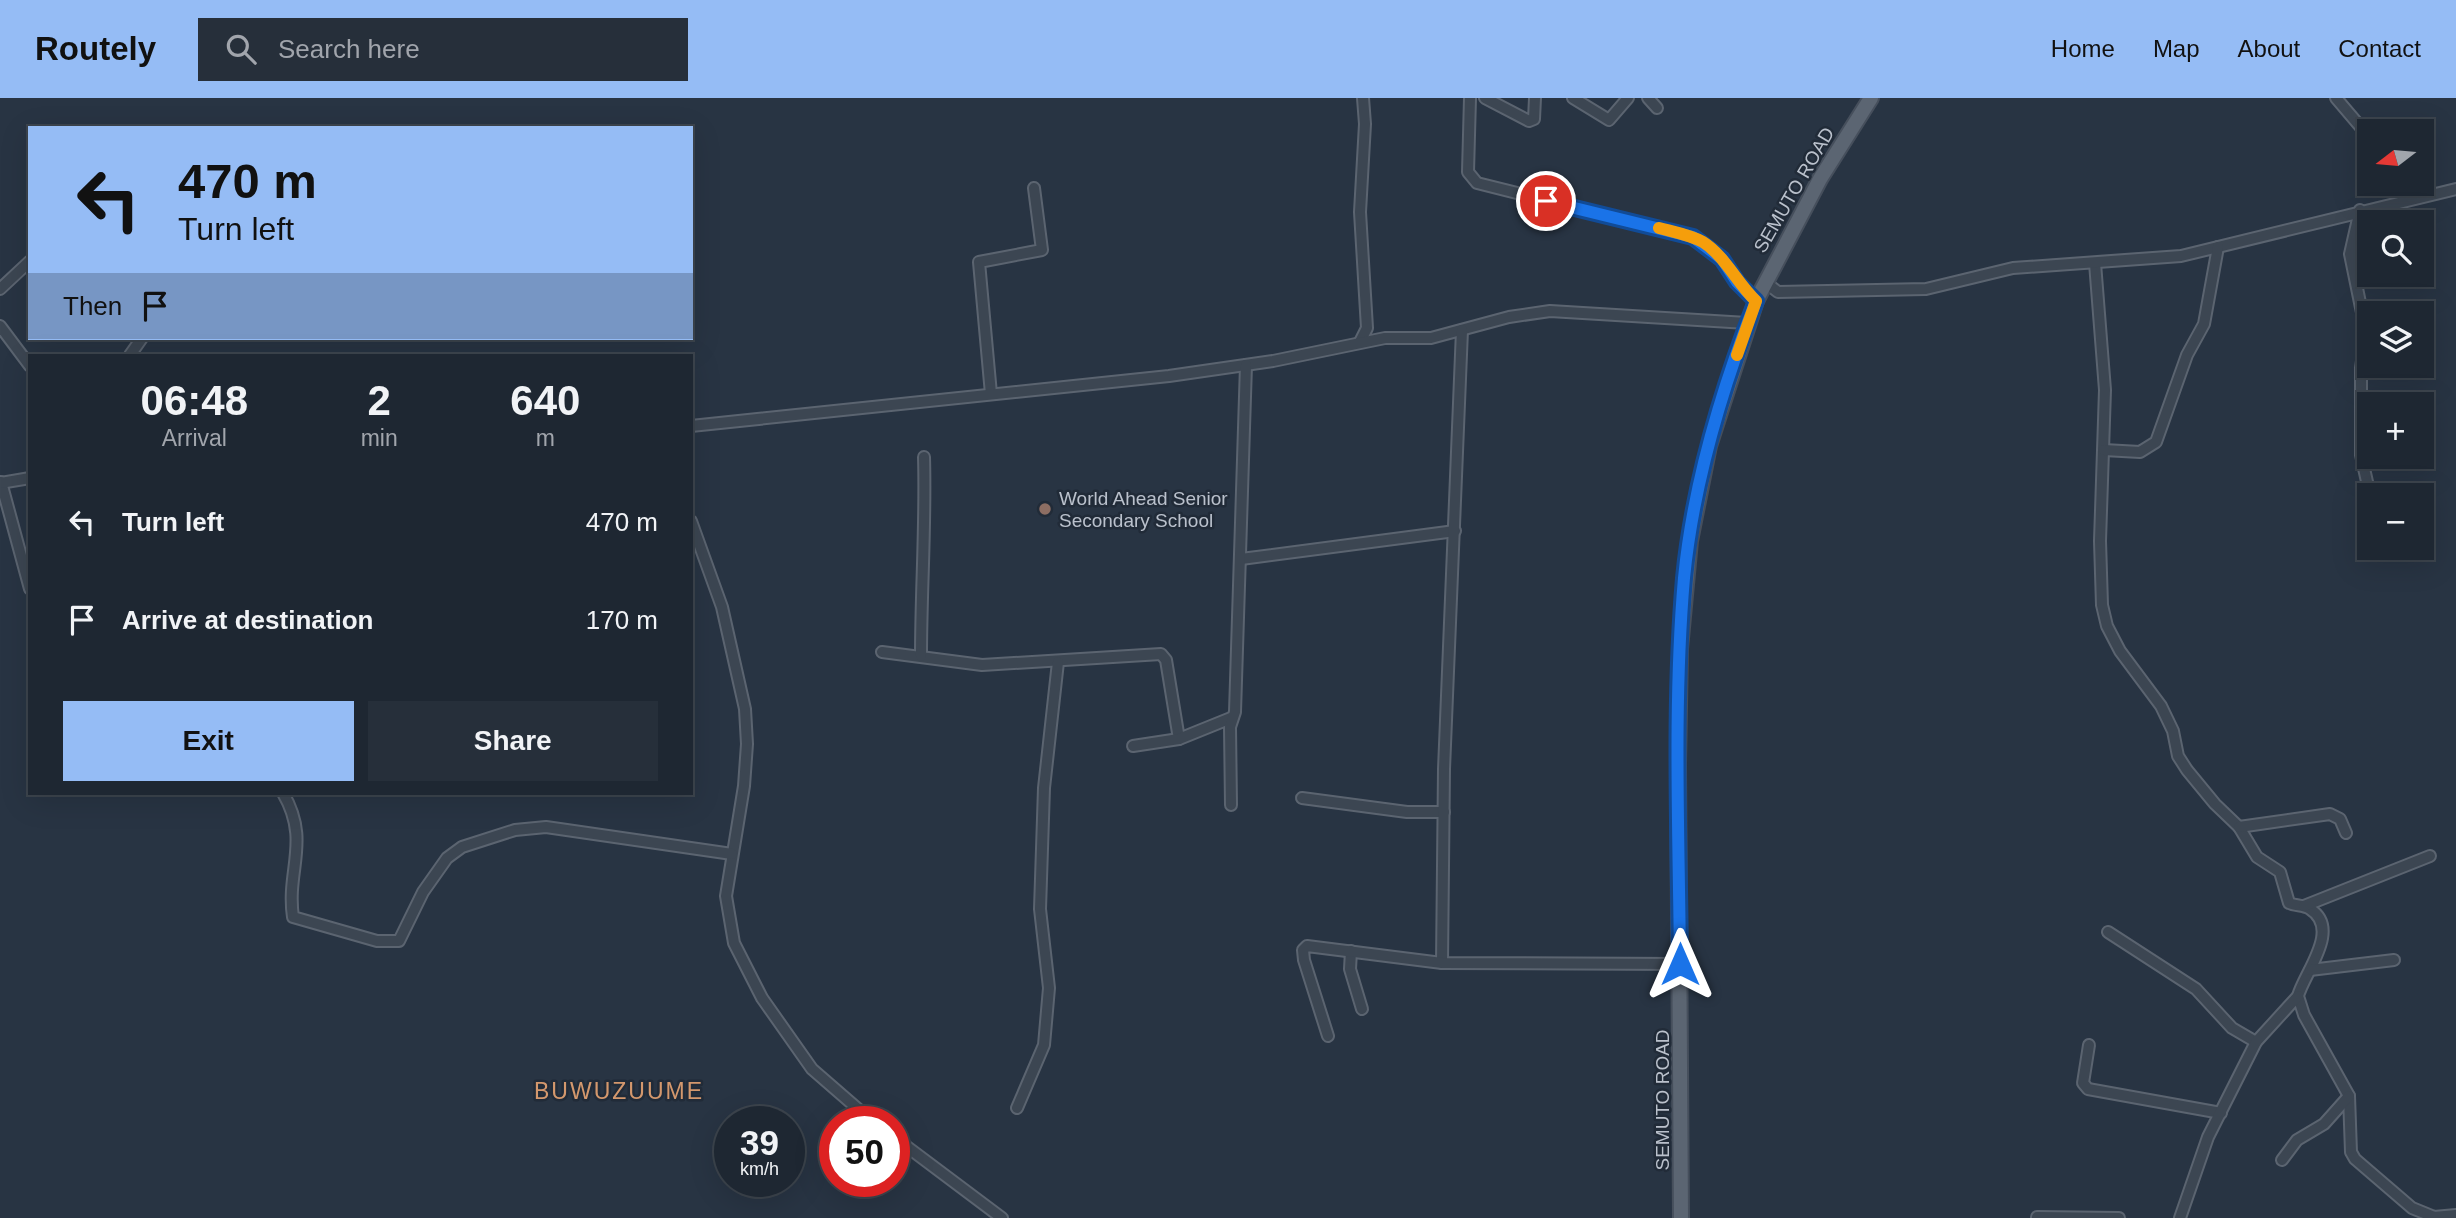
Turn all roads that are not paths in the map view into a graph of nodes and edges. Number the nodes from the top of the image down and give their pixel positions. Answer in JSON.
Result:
{"nodes":[{"id":1,"x":1363,"y":98,"type":"edge"},
{"id":2,"x":1470,"y":98,"type":"edge"},
{"id":3,"x":1485,"y":98,"type":"edge"},
{"id":4,"x":1535,"y":98,"type":"edge"},
{"id":5,"x":1573,"y":98,"type":"edge"},
{"id":6,"x":1628,"y":98,"type":"edge"},
{"id":7,"x":1648,"y":98,"type":"edge"},
{"id":8,"x":1871,"y":98,"type":"edge"},
{"id":9,"x":2336,"y":98,"type":"edge"},
{"id":10,"x":1657,"y":108,"type":"dead end"},
{"id":11,"x":2357,"y":123,"type":"edge"},
{"id":12,"x":1034,"y":188,"type":"dead end"},
{"id":13,"x":2456,"y":189,"type":"edge"},
{"id":14,"x":2418,"y":197,"type":"joint"},
{"id":15,"x":2360,"y":209,"type":"junction"},
{"id":16,"x":2218,"y":247,"type":"junction"},
{"id":17,"x":28,"y":263,"type":"edge"},
{"id":18,"x":2095,"y":263,"type":"junction"},
{"id":19,"x":1765,"y":282,"type":"junction"},
{"id":20,"x":0,"y":289,"type":"edge"},
{"id":21,"x":1756,"y":301,"type":"junction"},
{"id":22,"x":1747,"y":323,"type":"junction"},
{"id":23,"x":0,"y":326,"type":"edge"},
{"id":24,"x":1462,"y":330,"type":"junction"},
{"id":25,"x":1360,"y":342,"type":"junction"},
{"id":26,"x":28,"y":363,"type":"edge"},
{"id":27,"x":1246,"y":365,"type":"junction"},
{"id":28,"x":991,"y":394,"type":"junction"},
{"id":29,"x":693,"y":426,"type":"edge"},
{"id":30,"x":2104,"y":450,"type":"junction"},
{"id":31,"x":924,"y":457,"type":"dead end"},
{"id":32,"x":28,"y":478,"type":"edge"},
{"id":33,"x":0,"y":482,"type":"edge"},
{"id":34,"x":2367,"y":483,"type":"edge"},
{"id":35,"x":693,"y":527,"type":"edge"},
{"id":36,"x":1455,"y":531,"type":"junction"},
{"id":37,"x":1241,"y":559,"type":"junction"},
{"id":38,"x":28,"y":582,"type":"edge"},
{"id":39,"x":882,"y":652,"type":"dead end"},
{"id":40,"x":921,"y":656,"type":"junction"},
{"id":41,"x":1058,"y":662,"type":"junction"},
{"id":42,"x":1231,"y":718,"type":"junction"},
{"id":43,"x":1179,"y":739,"type":"junction"},
{"id":44,"x":1133,"y":746,"type":"dead end"},
{"id":45,"x":284,"y":795,"type":"edge"},
{"id":46,"x":1302,"y":798,"type":"dead end"},
{"id":47,"x":1231,"y":805,"type":"dead end"},
{"id":48,"x":1444,"y":812,"type":"junction"},
{"id":49,"x":2239,"y":827,"type":"junction"},
{"id":50,"x":2346,"y":833,"type":"dead end"},
{"id":51,"x":732,"y":854,"type":"junction"},
{"id":52,"x":2430,"y":856,"type":"dead end"},
{"id":53,"x":2304,"y":906,"type":"junction"},
{"id":54,"x":2108,"y":932,"type":"dead end"},
{"id":55,"x":1350,"y":951,"type":"junction"},
{"id":56,"x":2394,"y":960,"type":"dead end"},
{"id":57,"x":1442,"y":963,"type":"junction"},
{"id":58,"x":1680,"y":964,"type":"junction"},
{"id":59,"x":2309,"y":970,"type":"junction"},
{"id":60,"x":2298,"y":996,"type":"junction"},
{"id":61,"x":1362,"y":1009,"type":"dead end"},
{"id":62,"x":1328,"y":1036,"type":"dead end"},
{"id":63,"x":2256,"y":1042,"type":"junction"},
{"id":64,"x":2090,"y":1045,"type":"dead end"},
{"id":65,"x":2350,"y":1096,"type":"junction"},
{"id":66,"x":855,"y":1106,"type":"edge"},
{"id":67,"x":1017,"y":1108,"type":"dead end"},
{"id":68,"x":2221,"y":1113,"type":"junction"},
{"id":69,"x":910,"y":1150,"type":"edge"},
{"id":70,"x":2282,"y":1160,"type":"dead end"},
{"id":71,"x":2456,"y":1215,"type":"edge"},
{"id":72,"x":2036,"y":1217,"type":"edge"},
{"id":73,"x":1002,"y":1218,"type":"edge"},
{"id":74,"x":1681,"y":1218,"type":"edge"},
{"id":75,"x":2119,"y":1218,"type":"edge"},
{"id":76,"x":2180,"y":1218,"type":"edge"}],
"edges":[{"from":1,"to":25,"type":"street"},
{"from":2,"to":21,"type":"street"},
{"from":3,"to":4,"type":"street"},
{"from":5,"to":6,"type":"street"},
{"from":7,"to":10,"type":"street"},
{"from":8,"to":19,"type":"main road","name":"SEMUTO ROAD"},
{"from":9,"to":11,"type":"street"},
{"from":12,"to":28,"type":"street"},
{"from":13,"to":14,"type":"street"},
{"from":14,"to":15,"type":"street"},
{"from":15,"to":16,"type":"street"},
{"from":15,"to":34,"type":"street"},
{"from":16,"to":18,"type":"street"},
{"from":16,"to":30,"type":"street"},
{"from":17,"to":20,"type":"street"},
{"from":18,"to":19,"type":"street"},
{"from":18,"to":30,"type":"street"},
{"from":19,"to":21,"type":"main road","name":"SEMUTO ROAD"},
{"from":21,"to":22,"type":"main road","name":"SEMUTO ROAD"},
{"from":22,"to":24,"type":"street"},
{"from":22,"to":58,"type":"main road","name":"SEMUTO ROAD"},
{"from":23,"to":26,"type":"street"},
{"from":24,"to":25,"type":"street"},
{"from":24,"to":36,"type":"street"},
{"from":25,"to":27,"type":"street"},
{"from":27,"to":28,"type":"street"},
{"from":27,"to":37,"type":"street"},
{"from":28,"to":29,"type":"street"},
{"from":30,"to":49,"type":"street"},
{"from":31,"to":40,"type":"street"},
{"from":32,"to":33,"type":"street"},
{"from":33,"to":38,"type":"street"},
{"from":35,"to":51,"type":"street"},
{"from":36,"to":37,"type":"street"},
{"from":36,"to":48,"type":"street"},
{"from":37,"to":42,"type":"street"},
{"from":39,"to":40,"type":"street"},
{"from":40,"to":41,"type":"street"},
{"from":41,"to":43,"type":"street"},
{"from":41,"to":67,"type":"street"},
{"from":42,"to":43,"type":"street"},
{"from":42,"to":47,"type":"street"},
{"from":43,"to":44,"type":"street"},
{"from":45,"to":51,"type":"street"},
{"from":46,"to":48,"type":"street"},
{"from":48,"to":57,"type":"street"},
{"from":49,"to":50,"type":"street"},
{"from":49,"to":53,"type":"street"},
{"from":51,"to":66,"type":"street"},
{"from":52,"to":53,"type":"street"},
{"from":53,"to":59,"type":"street"},
{"from":54,"to":63,"type":"street"},
{"from":55,"to":57,"type":"street"},
{"from":55,"to":61,"type":"street"},
{"from":55,"to":62,"type":"street"},
{"from":56,"to":59,"type":"street"},
{"from":57,"to":58,"type":"street"},
{"from":58,"to":74,"type":"main road","name":"SEMUTO ROAD"},
{"from":59,"to":60,"type":"street"},
{"from":60,"to":63,"type":"street"},
{"from":60,"to":65,"type":"street"},
{"from":63,"to":68,"type":"street"},
{"from":64,"to":68,"type":"street"},
{"from":65,"to":70,"type":"street"},
{"from":65,"to":71,"type":"street"},
{"from":68,"to":76,"type":"street"},
{"from":69,"to":73,"type":"street"},
{"from":72,"to":75,"type":"street"}]}
